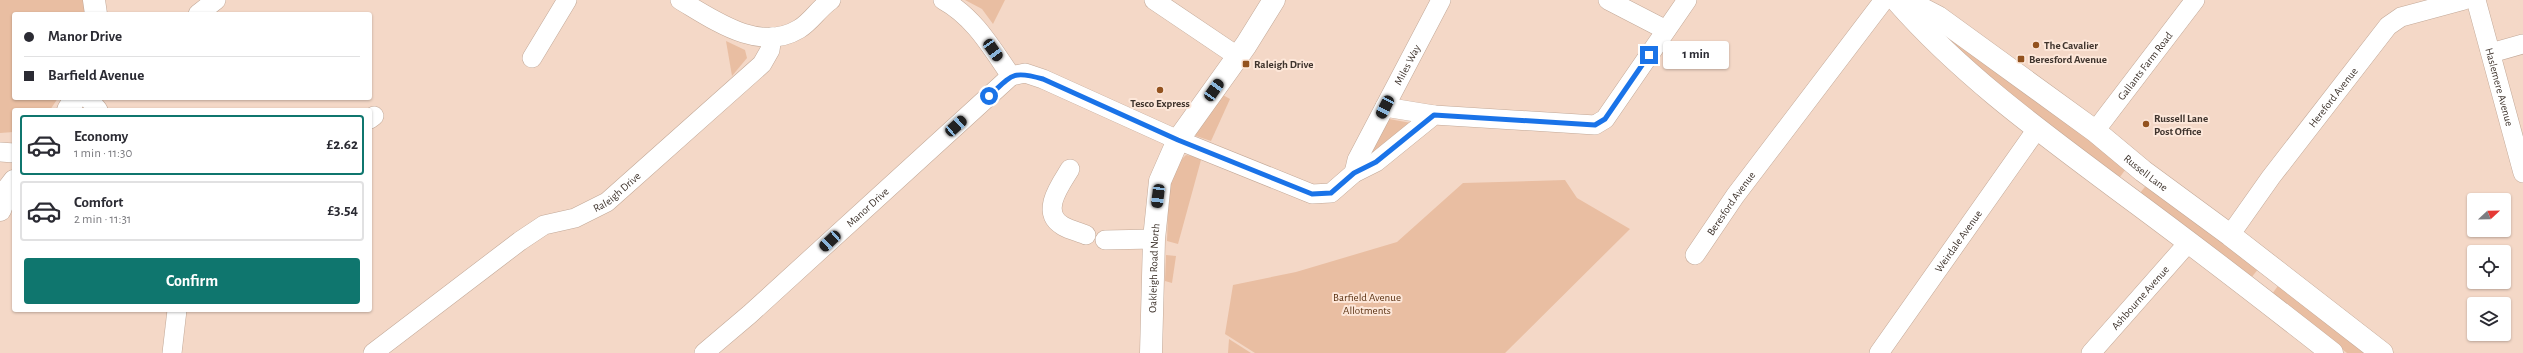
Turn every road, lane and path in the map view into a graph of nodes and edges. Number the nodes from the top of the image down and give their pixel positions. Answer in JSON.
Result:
{"nodes":[{"id":1,"x":94,"y":0,"type":"edge"},
{"id":2,"x":216,"y":0,"type":"edge"},
{"id":3,"x":567,"y":0,"type":"edge"},
{"id":4,"x":680,"y":0,"type":"edge"},
{"id":5,"x":831,"y":0,"type":"edge"},
{"id":6,"x":943,"y":0,"type":"edge"},
{"id":7,"x":1154,"y":0,"type":"edge"},
{"id":8,"x":1274,"y":0,"type":"edge"},
{"id":9,"x":1441,"y":0,"type":"edge"},
{"id":10,"x":1608,"y":0,"type":"edge"},
{"id":11,"x":1687,"y":0,"type":"edge"},
{"id":12,"x":1884,"y":0,"type":"edge"},
{"id":13,"x":1896,"y":0,"type":"edge"},
{"id":14,"x":1905,"y":0,"type":"edge"},
{"id":15,"x":2194,"y":0,"type":"edge"},
{"id":16,"x":2464,"y":0,"type":"edge"},
{"id":17,"x":2476,"y":0,"type":"edge"},
{"id":18,"x":96,"y":12,"type":"edge"},
{"id":19,"x":201,"y":12,"type":"edge"},
{"id":20,"x":1666,"y":30,"type":"junction"},
{"id":21,"x":772,"y":37,"type":"junction"},
{"id":22,"x":2523,"y":44,"type":"edge"},
{"id":23,"x":2491,"y":53,"type":"junction"},
{"id":24,"x":1237,"y":56,"type":"junction"},
{"id":25,"x":532,"y":58,"type":"dead end"},
{"id":26,"x":1011,"y":76,"type":"junction"},
{"id":27,"x":90,"y":100,"type":"edge"},
{"id":28,"x":1385,"y":107,"type":"junction"},
{"id":29,"x":96,"y":108,"type":"edge"},
{"id":30,"x":1434,"y":115,"type":"junction"},
{"id":31,"x":2037,"y":129,"type":"junction"},
{"id":32,"x":2095,"y":131,"type":"junction"},
{"id":33,"x":1178,"y":140,"type":"junction"},
{"id":34,"x":0,"y":152,"type":"edge"},
{"id":35,"x":12,"y":153,"type":"edge"},
{"id":36,"x":1070,"y":169,"type":"dead end"},
{"id":37,"x":2144,"y":171,"type":"junction"},
{"id":38,"x":1354,"y":173,"type":"junction"},
{"id":39,"x":2523,"y":173,"type":"edge"},
{"id":40,"x":12,"y":185,"type":"edge"},
{"id":41,"x":2126,"y":195,"type":"junction"},
{"id":42,"x":0,"y":210,"type":"edge"},
{"id":43,"x":1086,"y":235,"type":"dead end"},
{"id":44,"x":2230,"y":235,"type":"junction"},
{"id":45,"x":1154,"y":239,"type":"junction"},
{"id":46,"x":1105,"y":240,"type":"dead end"},
{"id":47,"x":2188,"y":243,"type":"junction"},
{"id":48,"x":1695,"y":255,"type":"dead end"},
{"id":49,"x":2274,"y":270,"type":"junction"},
{"id":50,"x":2256,"y":292,"type":"junction"},
{"id":51,"x":176,"y":312,"type":"edge"},
{"id":52,"x":172,"y":353,"type":"edge"},
{"id":53,"x":373,"y":353,"type":"edge"},
{"id":54,"x":704,"y":353,"type":"edge"},
{"id":55,"x":1151,"y":353,"type":"edge"},
{"id":56,"x":1879,"y":353,"type":"edge"},
{"id":57,"x":2091,"y":353,"type":"edge"},
{"id":58,"x":2332,"y":353,"type":"edge"},
{"id":59,"x":2382,"y":353,"type":"edge"}],
"edges":[{"from":1,"to":18,"type":"main road"},
{"from":2,"to":19,"type":"street"},
{"from":3,"to":25,"type":"street"},
{"from":4,"to":21,"type":"street"},
{"from":5,"to":21,"type":"street"},
{"from":6,"to":26,"type":"street"},
{"from":7,"to":24,"type":"street"},
{"from":8,"to":24,"type":"main road","name":"Oakleigh Road North"},
{"from":9,"to":28,"type":"street","name":"Miles Way"},
{"from":10,"to":20,"type":"street"},
{"from":11,"to":20,"type":"street"},
{"from":12,"to":48,"type":"street","name":"Beresford Avenue"},
{"from":13,"to":31,"type":"main road"},
{"from":14,"to":32,"type":"main road","name":"Russell Lane"},
{"from":15,"to":32,"type":"street","name":"Gallants Farm Road"},
{"from":16,"to":44,"type":"street","name":"Hereford Avenue"},
{"from":17,"to":23,"type":"street","name":"Haslemere Avenue"},
{"from":20,"to":30,"type":"street"},
{"from":21,"to":53,"type":"street","name":"Raleigh Drive"},
{"from":22,"to":23,"type":"street"},
{"from":23,"to":39,"type":"street","name":"Haslemere Avenue"},
{"from":24,"to":33,"type":"main road","name":"Oakleigh Road North"},
{"from":26,"to":33,"type":"street"},
{"from":26,"to":54,"type":"street","name":"Manor Drive"},
{"from":27,"to":29,"type":"street"},
{"from":28,"to":30,"type":"street"},
{"from":28,"to":38,"type":"street","name":"Miles Way"},
{"from":30,"to":38,"type":"street"},
{"from":31,"to":41,"type":"main road"},
{"from":31,"to":56,"type":"street","name":"Weirdale Avenue"},
{"from":32,"to":37,"type":"main road","name":"Russell Lane"},
{"from":33,"to":38,"type":"street"},
{"from":33,"to":45,"type":"main road","name":"Oakleigh Road North"},
{"from":34,"to":35,"type":"street"},
{"from":36,"to":43,"type":"street"},
{"from":37,"to":41,"type":"main road"},
{"from":37,"to":44,"type":"main road","name":"Russell Lane"},
{"from":40,"to":42,"type":"main road"},
{"from":41,"to":47,"type":"main road"},
{"from":44,"to":49,"type":"main road","name":"Russell Lane"},
{"from":45,"to":46,"type":"street"},
{"from":45,"to":55,"type":"main road","name":"Oakleigh Road North"},
{"from":47,"to":50,"type":"main road"},
{"from":47,"to":57,"type":"street","name":"Ashbourne Avenue"},
{"from":49,"to":50,"type":"main road"},
{"from":49,"to":59,"type":"main road","name":"Russell Lane"},
{"from":50,"to":58,"type":"main road"},
{"from":51,"to":52,"type":"street"}]}
